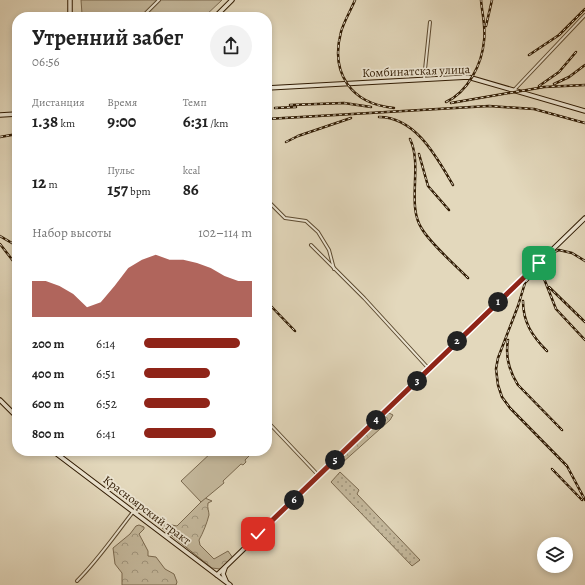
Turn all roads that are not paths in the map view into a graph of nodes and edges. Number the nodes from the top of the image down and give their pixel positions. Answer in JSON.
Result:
{"nodes":[{"id":1,"x":70,"y":0,"type":"edge"},
{"id":2,"x":160,"y":0,"type":"edge"},
{"id":3,"x":232,"y":0,"type":"edge"},
{"id":4,"x":70,"y":12,"type":"edge"},
{"id":5,"x":147,"y":12,"type":"edge"},
{"id":6,"x":219,"y":12,"type":"edge"},
{"id":7,"x":585,"y":15,"type":"edge"},
{"id":8,"x":430,"y":22,"type":"dead end"},
{"id":9,"x":424,"y":80,"type":"junction"},
{"id":10,"x":272,"y":88,"type":"edge"},
{"id":11,"x":513,"y":90,"type":"junction"},
{"id":12,"x":585,"y":111,"type":"edge"},
{"id":13,"x":12,"y":114,"type":"edge"},
{"id":14,"x":0,"y":115,"type":"edge"},
{"id":15,"x":272,"y":205,"type":"edge"},
{"id":16,"x":585,"y":218,"type":"edge"},
{"id":17,"x":310,"y":245,"type":"dead end"},
{"id":18,"x":334,"y":269,"type":"junction"},
{"id":19,"x":429,"y":368,"type":"junction"},
{"id":20,"x":0,"y":400,"type":"edge"},
{"id":21,"x":12,"y":412,"type":"edge"},
{"id":22,"x":272,"y":426,"type":"edge"},
{"id":23,"x":59,"y":456,"type":"edge"},
{"id":24,"x":319,"y":476,"type":"junction"},
{"id":25,"x":133,"y":512,"type":"junction"},
{"id":26,"x":227,"y":565,"type":"junction"},
{"id":27,"x":208,"y":568,"type":"junction"},
{"id":28,"x":217,"y":575,"type":"junction"},
{"id":29,"x":77,"y":581,"type":"dead end"},
{"id":30,"x":229,"y":584,"type":"edge"}],
"edges":[{"from":1,"to":4,"type":"main road"},
{"from":2,"to":5,"type":"street"},
{"from":3,"to":6,"type":"main road"},
{"from":7,"to":11,"type":"street"},
{"from":8,"to":9,"type":"street"},
{"from":9,"to":10,"type":"main road","name":"Комбинатская улица"},
{"from":9,"to":11,"type":"main road","name":"Комбинатская улица"},
{"from":11,"to":12,"type":"main road","name":"Комбинатская улица"},
{"from":13,"to":14,"type":"main road"},
{"from":15,"to":18,"type":"street"},
{"from":16,"to":19,"type":"main road"},
{"from":17,"to":18,"type":"street"},
{"from":18,"to":19,"type":"street"},
{"from":19,"to":24,"type":"main road"},
{"from":20,"to":21,"type":"main road"},
{"from":22,"to":24,"type":"street"},
{"from":23,"to":25,"type":"main road","name":"Красноярский тракт"},
{"from":24,"to":26,"type":"main road"},
{"from":25,"to":27,"type":"main road","name":"Красноярский тракт"},
{"from":25,"to":29,"type":"street"},
{"from":26,"to":27,"type":"main road"},
{"from":26,"to":28,"type":"main road"},
{"from":26,"to":30,"type":"main road"},
{"from":27,"to":28,"type":"main road","name":"Красноярский тракт"},
{"from":28,"to":30,"type":"main road","name":"Красноярский тракт"}]}
